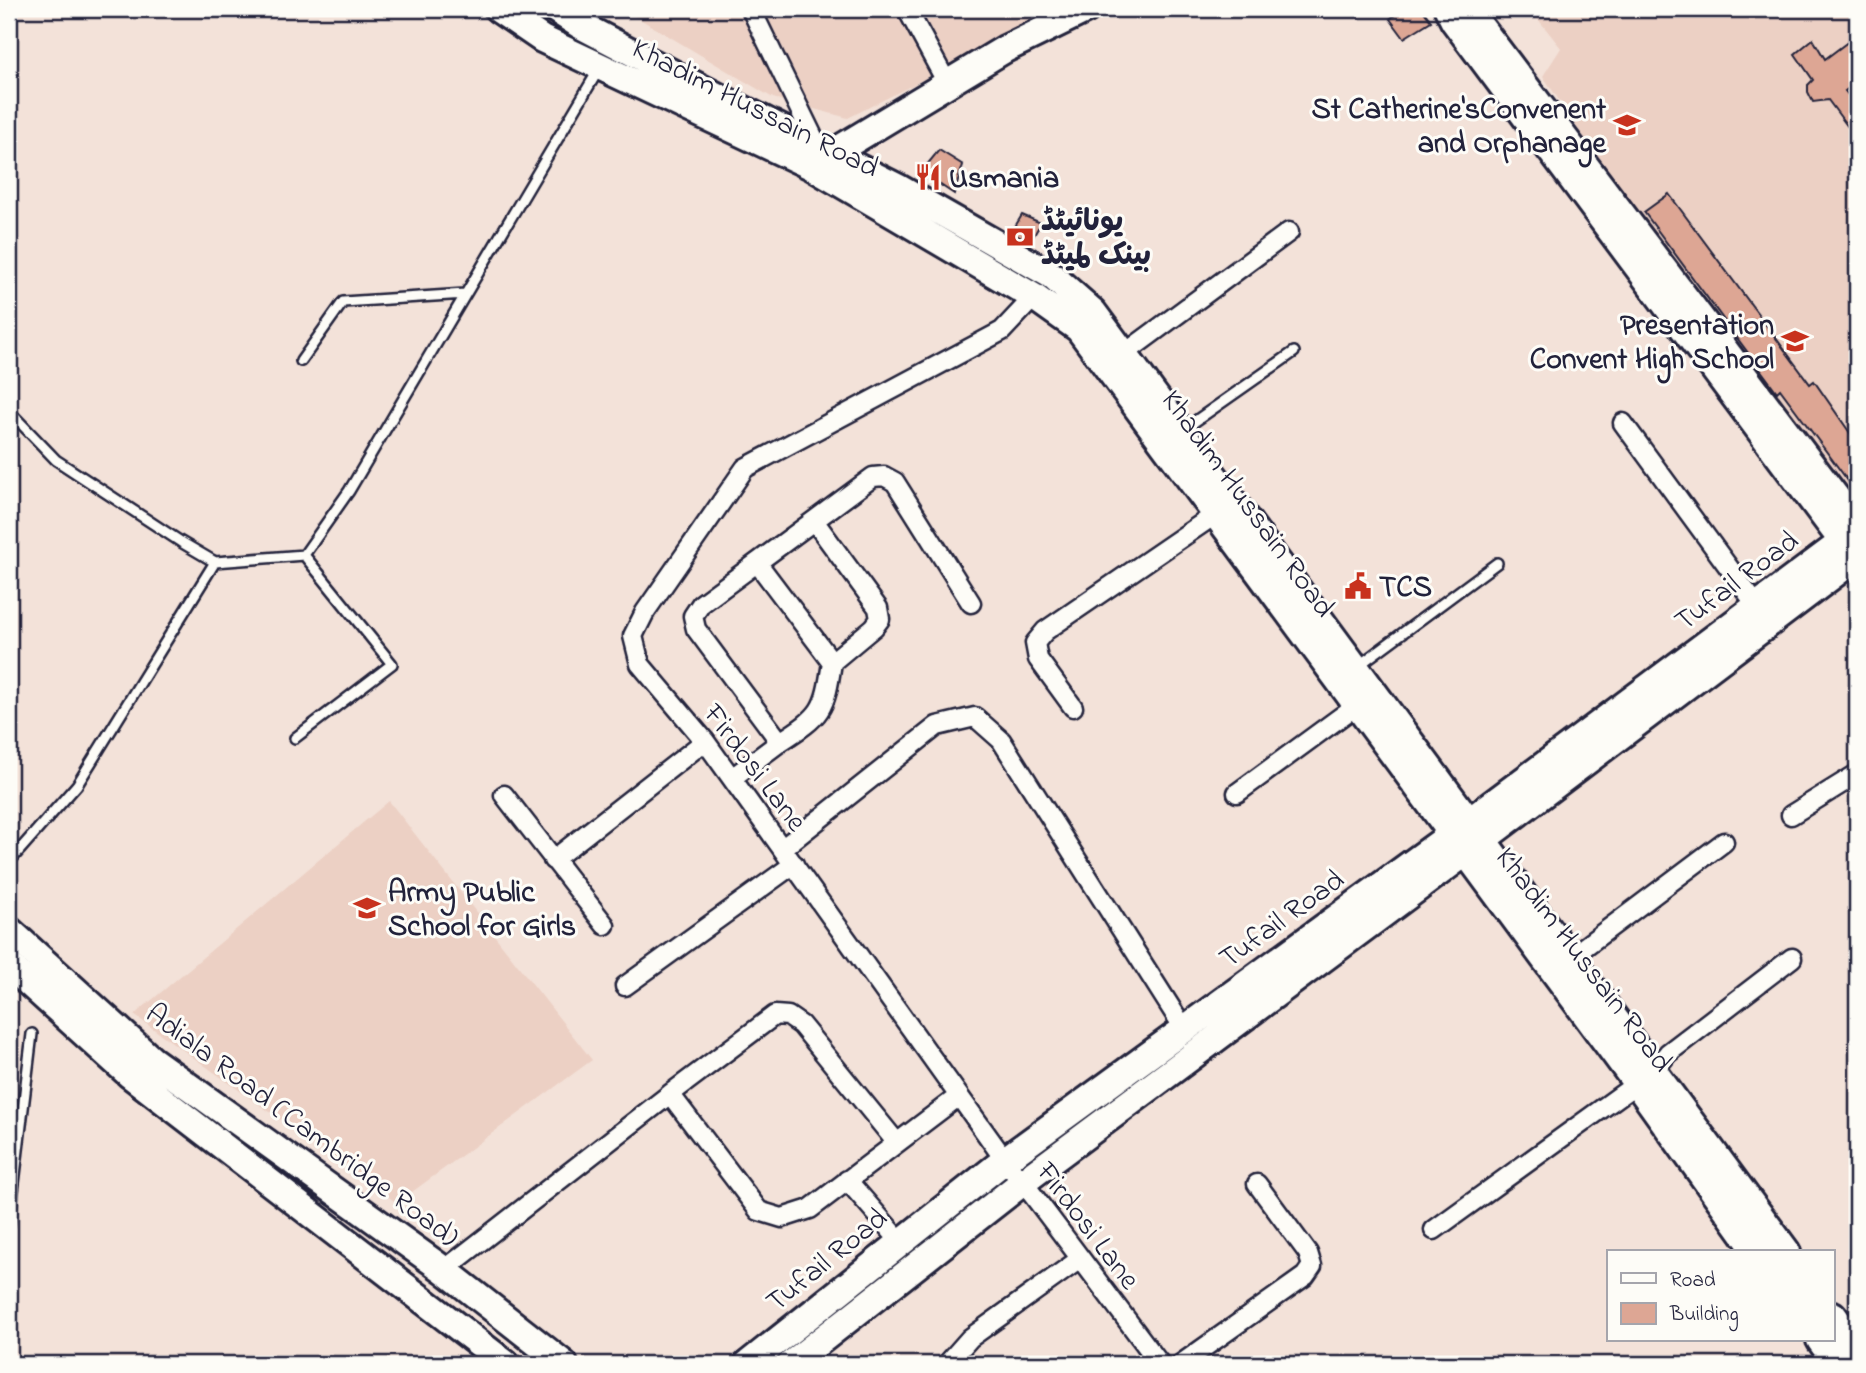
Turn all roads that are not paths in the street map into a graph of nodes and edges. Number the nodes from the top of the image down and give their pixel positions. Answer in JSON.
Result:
{"nodes":[{"id":1,"x":498,"y":9,"type":"edge"},
{"id":2,"x":555,"y":9,"type":"edge"},
{"id":3,"x":751,"y":9,"type":"edge"},
{"id":4,"x":907,"y":9,"type":"edge"},
{"id":5,"x":1087,"y":9,"type":"edge"},
{"id":6,"x":1448,"y":9,"type":"edge"},
{"id":7,"x":1467,"y":9,"type":"edge"},
{"id":8,"x":601,"y":66,"type":"junction"},
{"id":9,"x":947,"y":83,"type":"junction"},
{"id":10,"x":820,"y":155,"type":"junction"},
{"id":11,"x":1289,"y":232,"type":"dead end"},
{"id":12,"x":466,"y":294,"type":"junction"},
{"id":13,"x":1034,"y":297,"type":"junction"},
{"id":14,"x":1294,"y":352,"type":"dead end"},
{"id":15,"x":1124,"y":354,"type":"junction"},
{"id":16,"x":300,"y":361,"type":"dead end"},
{"id":17,"x":9,"y":411,"type":"edge"},
{"id":18,"x":1623,"y":422,"type":"dead end"},
{"id":19,"x":1181,"y":431,"type":"junction"},
{"id":20,"x":1216,"y":514,"type":"junction"},
{"id":21,"x":815,"y":522,"type":"junction"},
{"id":22,"x":1855,"y":545,"type":"edge"},
{"id":23,"x":304,"y":555,"type":"junction"},
{"id":24,"x":215,"y":562,"type":"junction"},
{"id":25,"x":1497,"y":563,"type":"dead end"},
{"id":26,"x":758,"y":564,"type":"junction"},
{"id":27,"x":971,"y":603,"type":"dead end"},
{"id":28,"x":1757,"y":606,"type":"junction"},
{"id":29,"x":832,"y":662,"type":"junction"},
{"id":30,"x":1356,"y":667,"type":"junction"},
{"id":31,"x":1357,"y":705,"type":"junction"},
{"id":32,"x":1073,"y":707,"type":"dead end"},
{"id":33,"x":295,"y":738,"type":"dead end"},
{"id":34,"x":705,"y":741,"type":"junction"},
{"id":35,"x":780,"y":742,"type":"junction"},
{"id":36,"x":1857,"y":774,"type":"edge"},
{"id":37,"x":732,"y":778,"type":"junction"},
{"id":38,"x":1237,"y":793,"type":"dead end"},
{"id":39,"x":504,"y":795,"type":"dead end"},
{"id":40,"x":1791,"y":815,"type":"dead end"},
{"id":41,"x":1468,"y":837,"type":"junction"},
{"id":42,"x":1724,"y":842,"type":"dead end"},
{"id":43,"x":783,"y":848,"type":"junction"},
{"id":44,"x":553,"y":860,"type":"junction"},
{"id":45,"x":9,"y":862,"type":"edge"},
{"id":46,"x":794,"y":863,"type":"junction"},
{"id":47,"x":605,"y":925,"type":"dead end"},
{"id":48,"x":9,"y":930,"type":"edge"},
{"id":49,"x":1570,"y":957,"type":"junction"},
{"id":50,"x":1792,"y":958,"type":"dead end"},
{"id":51,"x":9,"y":965,"type":"edge"},
{"id":52,"x":625,"y":986,"type":"dead end"},
{"id":53,"x":1185,"y":1030,"type":"junction"},
{"id":54,"x":32,"y":1034,"type":"dead end"},
{"id":55,"x":1645,"y":1078,"type":"junction"},
{"id":56,"x":670,"y":1094,"type":"junction"},
{"id":57,"x":959,"y":1096,"type":"junction"},
{"id":58,"x":897,"y":1143,"type":"junction"},
{"id":59,"x":1005,"y":1160,"type":"junction"},
{"id":60,"x":847,"y":1180,"type":"junction"},
{"id":61,"x":1023,"y":1182,"type":"junction"},
{"id":62,"x":1257,"y":1184,"type":"dead end"},
{"id":63,"x":9,"y":1225,"type":"edge"},
{"id":64,"x":1434,"y":1230,"type":"dead end"},
{"id":65,"x":901,"y":1242,"type":"junction"},
{"id":66,"x":1756,"y":1250,"type":"edge"},
{"id":67,"x":1785,"y":1250,"type":"edge"},
{"id":68,"x":1080,"y":1259,"type":"junction"},
{"id":69,"x":444,"y":1270,"type":"junction"},
{"id":70,"x":1834,"y":1316,"type":"edge"},
{"id":71,"x":1821,"y":1342,"type":"edge"},
{"id":72,"x":1857,"y":1348,"type":"edge"},
{"id":73,"x":506,"y":1364,"type":"edge"},
{"id":74,"x":564,"y":1364,"type":"edge"},
{"id":75,"x":748,"y":1364,"type":"edge"},
{"id":76,"x":790,"y":1364,"type":"edge"},
{"id":77,"x":947,"y":1364,"type":"edge"},
{"id":78,"x":1160,"y":1364,"type":"edge"},
{"id":79,"x":1181,"y":1364,"type":"edge"},
{"id":80,"x":1837,"y":1364,"type":"edge"}],
"edges":[{"from":1,"to":8,"type":"main road","name":"Khadim Hussain Road"},
{"from":2,"to":10,"type":"main road","name":"Khadim Hussain Road"},
{"from":3,"to":10,"type":"street"},
{"from":4,"to":9,"type":"street"},
{"from":5,"to":9,"type":"main road"},
{"from":6,"to":22,"type":"main road"},
{"from":7,"to":22,"type":"main road"},
{"from":8,"to":10,"type":"main road","name":"Khadim Hussain Road"},
{"from":8,"to":12,"type":"lane"},
{"from":9,"to":10,"type":"main road"},
{"from":10,"to":13,"type":"main road","name":"Khadim Hussain Road"},
{"from":10,"to":15,"type":"main road","name":"Khadim Hussain Road"},
{"from":11,"to":15,"type":"street"},
{"from":12,"to":16,"type":"lane"},
{"from":12,"to":23,"type":"lane"},
{"from":13,"to":20,"type":"main road","name":"Khadim Hussain Road"},
{"from":13,"to":34,"type":"street","name":"Firdosi Lane"},
{"from":14,"to":19,"type":"lane"},
{"from":15,"to":19,"type":"main road","name":"Khadim Hussain Road"},
{"from":17,"to":24,"type":"lane"},
{"from":18,"to":28,"type":"street"},
{"from":19,"to":30,"type":"main road","name":"Khadim Hussain Road"},
{"from":20,"to":31,"type":"main road","name":"Khadim Hussain Road"},
{"from":20,"to":32,"type":"street"},
{"from":21,"to":26,"type":"street"},
{"from":21,"to":27,"type":"street"},
{"from":21,"to":29,"type":"street"},
{"from":22,"to":28,"type":"main road","name":"Tufail Road"},
{"from":22,"to":41,"type":"main road","name":"Tufail Road"},
{"from":23,"to":24,"type":"lane"},
{"from":23,"to":33,"type":"lane"},
{"from":24,"to":45,"type":"lane"},
{"from":25,"to":30,"type":"lane"},
{"from":26,"to":29,"type":"street"},
{"from":26,"to":35,"type":"street"},
{"from":28,"to":41,"type":"main road","name":"Tufail Road"},
{"from":29,"to":35,"type":"street"},
{"from":30,"to":41,"type":"main road","name":"Khadim Hussain Road"},
{"from":31,"to":38,"type":"street"},
{"from":31,"to":41,"type":"main road","name":"Khadim Hussain Road"},
{"from":34,"to":37,"type":"street","name":"Firdosi Lane"},
{"from":34,"to":44,"type":"street"},
{"from":35,"to":37,"type":"street"},
{"from":36,"to":40,"type":"street"},
{"from":37,"to":43,"type":"street","name":"Firdosi Lane"},
{"from":39,"to":44,"type":"street"},
{"from":41,"to":49,"type":"main road","name":"Khadim Hussain Road"},
{"from":41,"to":53,"type":"main road","name":"Tufail Road"},
{"from":41,"to":55,"type":"main road","name":"Khadim Hussain Road"},
{"from":41,"to":61,"type":"main road","name":"Tufail Road"},
{"from":42,"to":49,"type":"street"},
{"from":43,"to":46,"type":"street","name":"Firdosi Lane"},
{"from":43,"to":53,"type":"street"},
{"from":44,"to":47,"type":"street"},
{"from":46,"to":52,"type":"street"},
{"from":46,"to":57,"type":"street","name":"Firdosi Lane"},
{"from":48,"to":69,"type":"main road","name":"Adiala Road (Cambridge Road)"},
{"from":49,"to":55,"type":"main road","name":"Khadim Hussain Road"},
{"from":50,"to":55,"type":"street"},
{"from":51,"to":73,"type":"main road"},
{"from":53,"to":59,"type":"main road","name":"Tufail Road"},
{"from":54,"to":63,"type":"lane"},
{"from":55,"to":64,"type":"street"},
{"from":55,"to":66,"type":"main road","name":"Khadim Hussain Road"},
{"from":55,"to":67,"type":"main road","name":"Khadim Hussain Road"},
{"from":56,"to":58,"type":"street"},
{"from":56,"to":60,"type":"street"},
{"from":56,"to":69,"type":"street"},
{"from":57,"to":58,"type":"street"},
{"from":57,"to":59,"type":"street","name":"Firdosi Lane"},
{"from":58,"to":60,"type":"street"},
{"from":59,"to":61,"type":"street","name":"Firdosi Lane"},
{"from":59,"to":65,"type":"main road","name":"Tufail Road"},
{"from":60,"to":65,"type":"street"},
{"from":61,"to":68,"type":"street","name":"Firdosi Lane"},
{"from":61,"to":76,"type":"main road","name":"Tufail Road"},
{"from":62,"to":79,"type":"street"},
{"from":65,"to":75,"type":"main road","name":"Tufail Road"},
{"from":68,"to":77,"type":"street"},
{"from":68,"to":78,"type":"street","name":"Firdosi Lane"},
{"from":69,"to":74,"type":"main road","name":"Adiala Road (Cambridge Road)"},
{"from":70,"to":72,"type":"main road"},
{"from":71,"to":80,"type":"main road"}]}
